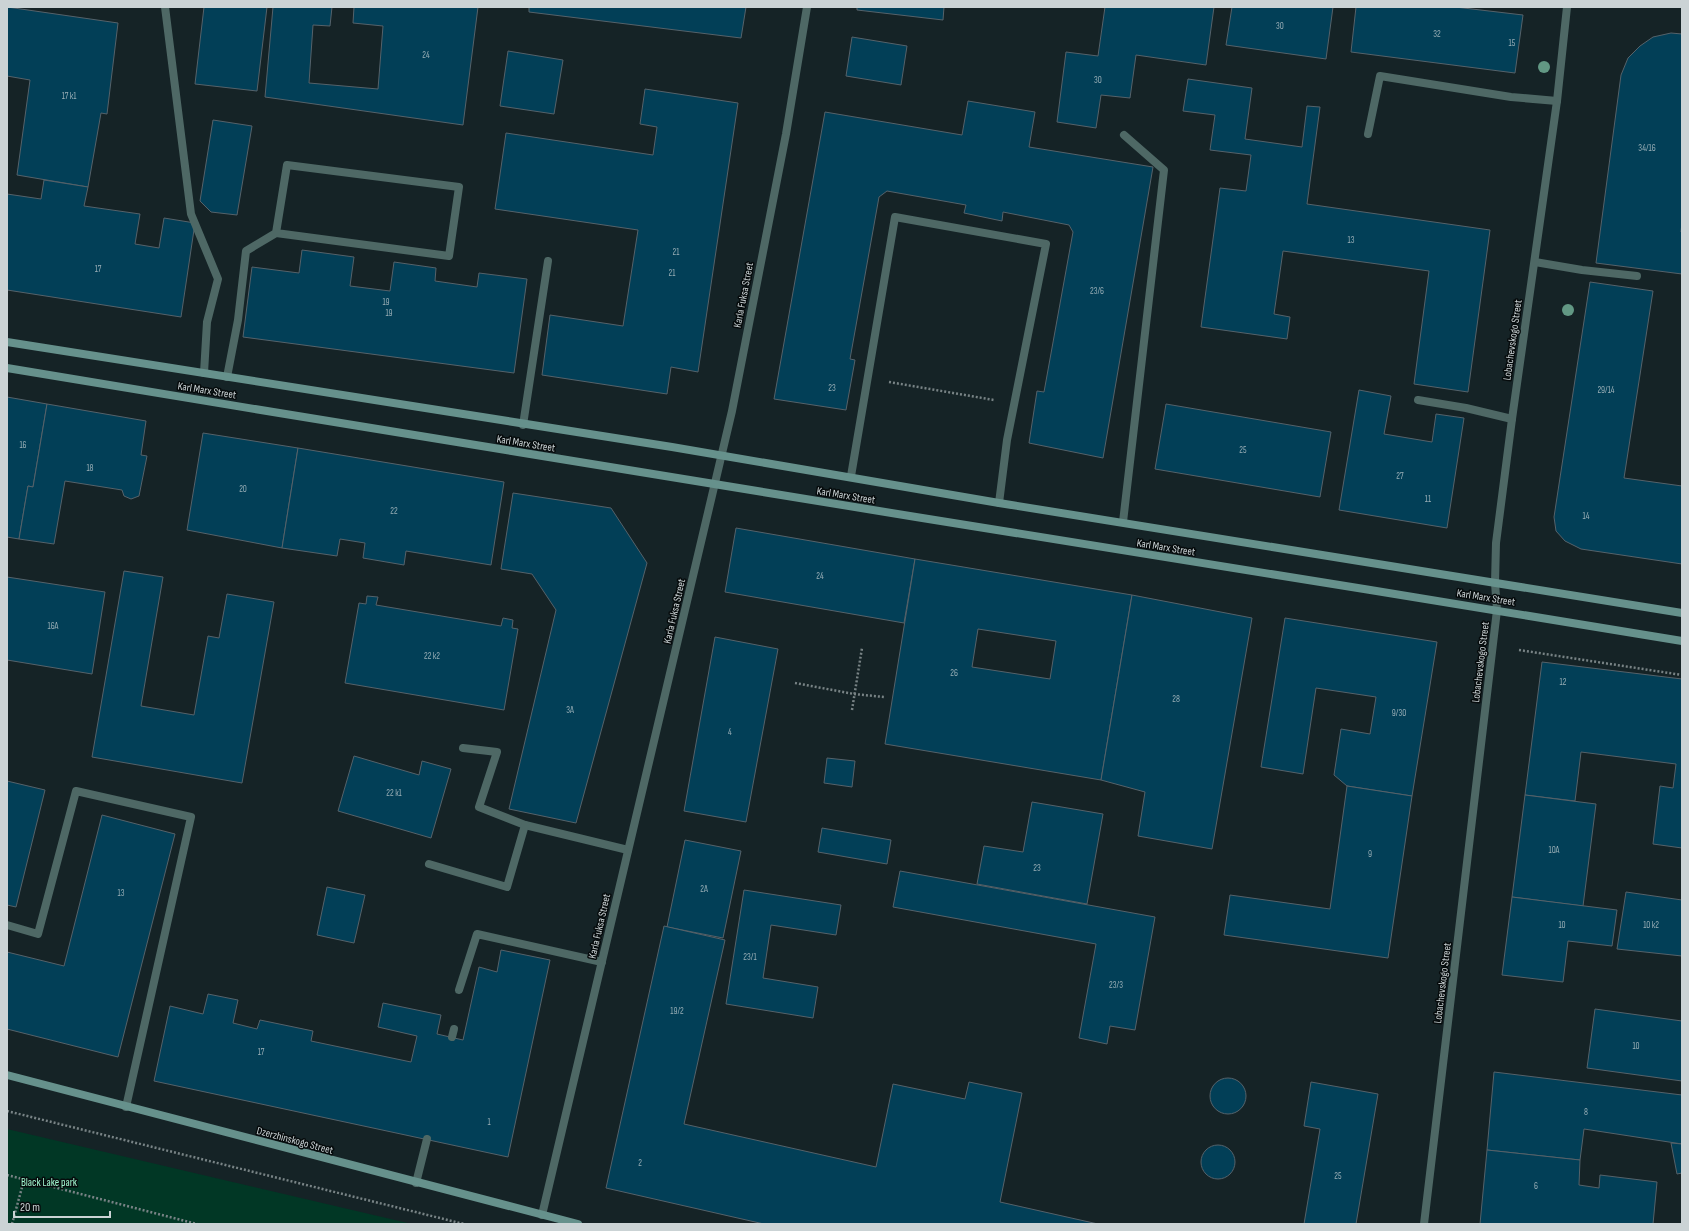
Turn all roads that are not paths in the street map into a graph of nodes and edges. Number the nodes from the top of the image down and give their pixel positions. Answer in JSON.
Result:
{"nodes":[{"id":1,"x":165,"y":7,"type":"edge"},
{"id":2,"x":807,"y":7,"type":"edge"},
{"id":3,"x":1567,"y":7,"type":"edge"},
{"id":4,"x":1557,"y":101,"type":"junction"},
{"id":5,"x":1368,"y":134,"type":"dead end"},
{"id":6,"x":1124,"y":135,"type":"dead end"},
{"id":7,"x":276,"y":233,"type":"junction"},
{"id":8,"x":548,"y":261,"type":"dead end"},
{"id":9,"x":1535,"y":262,"type":"junction"},
{"id":10,"x":1637,"y":276,"type":"dead end"},
{"id":11,"x":7,"y":342,"type":"edge"},
{"id":12,"x":7,"y":368,"type":"edge"},
{"id":13,"x":204,"y":373,"type":"junction"},
{"id":14,"x":227,"y":377,"type":"junction"},
{"id":15,"x":1418,"y":400,"type":"dead end"},
{"id":16,"x":1512,"y":419,"type":"junction"},
{"id":17,"x":523,"y":425,"type":"junction"},
{"id":18,"x":721,"y":456,"type":"junction"},
{"id":19,"x":851,"y":476,"type":"junction"},
{"id":20,"x":715,"y":485,"type":"junction"},
{"id":21,"x":999,"y":503,"type":"junction"},
{"id":22,"x":1123,"y":522,"type":"junction"},
{"id":23,"x":1494,"y":583,"type":"junction"},
{"id":24,"x":1497,"y":610,"type":"junction"},
{"id":25,"x":1682,"y":613,"type":"edge"},
{"id":26,"x":1682,"y":641,"type":"edge"},
{"id":27,"x":462,"y":748,"type":"dead end"},
{"id":28,"x":525,"y":825,"type":"junction"},
{"id":29,"x":628,"y":850,"type":"junction"},
{"id":30,"x":429,"y":864,"type":"dead end"},
{"id":31,"x":7,"y":925,"type":"edge"},
{"id":32,"x":602,"y":962,"type":"junction"},
{"id":33,"x":459,"y":990,"type":"dead end"},
{"id":34,"x":454,"y":1029,"type":"dead end"},
{"id":35,"x":452,"y":1037,"type":"dead end"},
{"id":36,"x":7,"y":1075,"type":"edge"},
{"id":37,"x":126,"y":1107,"type":"junction"},
{"id":38,"x":427,"y":1140,"type":"dead end"},
{"id":39,"x":416,"y":1183,"type":"junction"},
{"id":40,"x":542,"y":1215,"type":"junction"},
{"id":41,"x":578,"y":1224,"type":"edge"},
{"id":42,"x":1424,"y":1224,"type":"edge"}],
"edges":[{"from":1,"to":13,"type":"street"},
{"from":2,"to":18,"type":"street","name":"Karla Fuksa Street"},
{"from":3,"to":4,"type":"street","name":"Lobachevskogo Street"},
{"from":4,"to":5,"type":"street"},
{"from":4,"to":9,"type":"street","name":"Lobachevskogo Street"},
{"from":6,"to":22,"type":"street"},
{"from":7,"to":7,"type":"street"},
{"from":7,"to":14,"type":"street"},
{"from":8,"to":17,"type":"street"},
{"from":9,"to":10,"type":"street"},
{"from":9,"to":16,"type":"street","name":"Lobachevskogo Street"},
{"from":11,"to":13,"type":"main road","name":"Karl Marx Street"},
{"from":12,"to":20,"type":"main road","name":"Karl Marx Street"},
{"from":13,"to":14,"type":"main road","name":"Karl Marx Street"},
{"from":14,"to":17,"type":"main road","name":"Karl Marx Street"},
{"from":15,"to":16,"type":"street"},
{"from":16,"to":23,"type":"street","name":"Lobachevskogo Street"},
{"from":17,"to":18,"type":"main road","name":"Karl Marx Street"},
{"from":18,"to":19,"type":"main road","name":"Karl Marx Street"},
{"from":18,"to":20,"type":"street","name":"Karla Fuksa Street"},
{"from":19,"to":21,"type":"main road","name":"Karl Marx Street"},
{"from":19,"to":21,"type":"street"},
{"from":20,"to":24,"type":"main road","name":"Karl Marx Street"},
{"from":20,"to":29,"type":"street","name":"Karla Fuksa Street"},
{"from":21,"to":22,"type":"main road","name":"Karl Marx Street"},
{"from":22,"to":23,"type":"main road","name":"Karl Marx Street"},
{"from":23,"to":24,"type":"street","name":"Lobachevskogo Street"},
{"from":23,"to":25,"type":"main road","name":"Karl Marx Street"},
{"from":24,"to":26,"type":"main road","name":"Karl Marx Street"},
{"from":24,"to":42,"type":"street","name":"Lobachevskogo Street"},
{"from":27,"to":28,"type":"street"},
{"from":28,"to":29,"type":"street"},
{"from":28,"to":30,"type":"street"},
{"from":29,"to":32,"type":"street","name":"Karla Fuksa Street"},
{"from":31,"to":37,"type":"street"},
{"from":32,"to":33,"type":"street"},
{"from":32,"to":40,"type":"street","name":"Karla Fuksa Street"},
{"from":34,"to":35,"type":"street"},
{"from":36,"to":37,"type":"main road","name":"Dzerzhinskogo Street"},
{"from":37,"to":39,"type":"main road","name":"Dzerzhinskogo Street"},
{"from":38,"to":39,"type":"street"},
{"from":39,"to":40,"type":"main road","name":"Dzerzhinskogo Street"},
{"from":40,"to":41,"type":"main road","name":"Dzerzhinskogo Street"}]}
